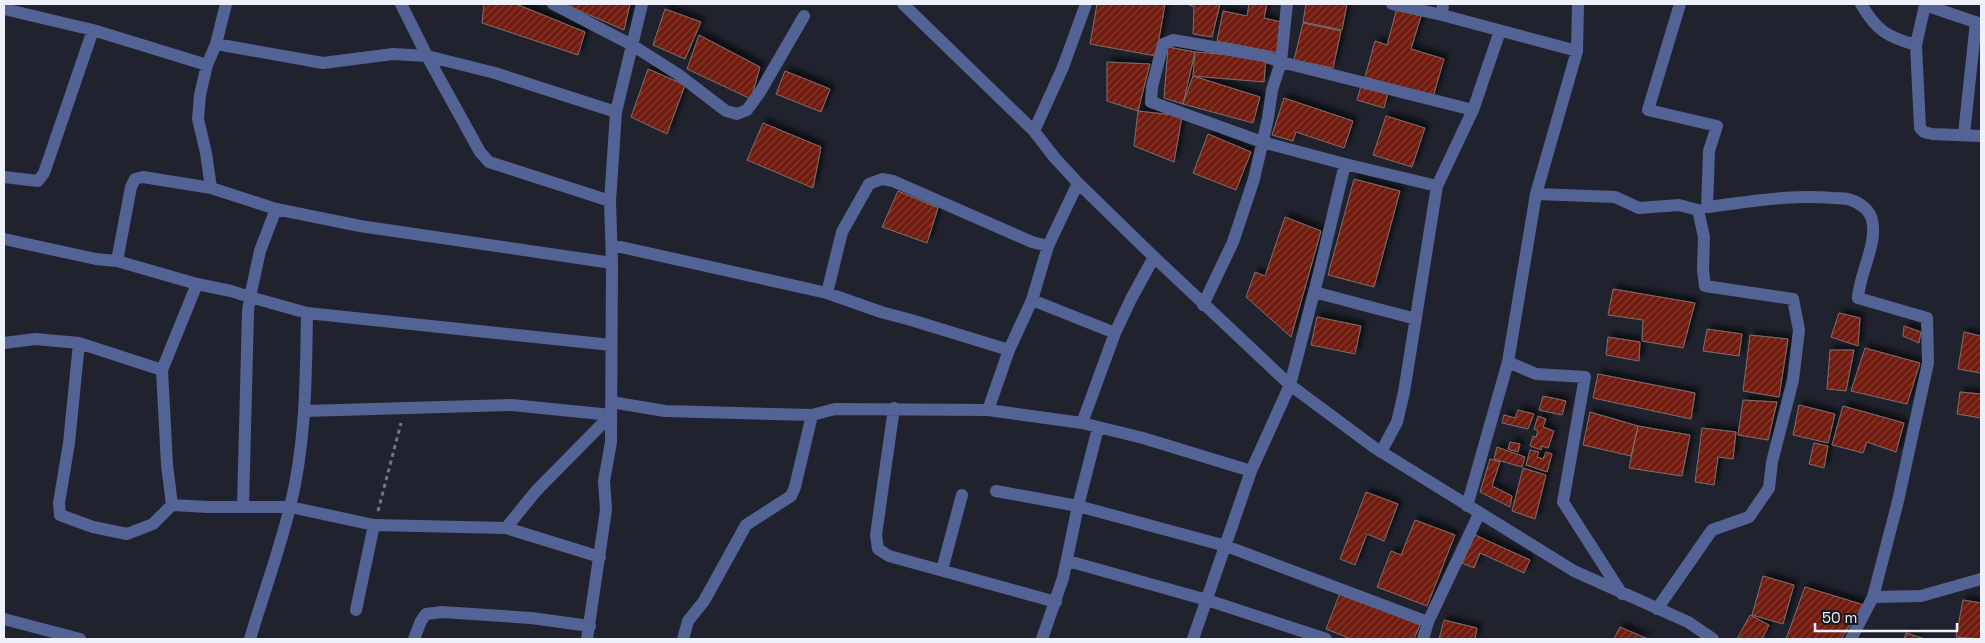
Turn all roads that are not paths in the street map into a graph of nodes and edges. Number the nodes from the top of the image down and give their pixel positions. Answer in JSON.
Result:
{"nodes":[{"id":1,"x":226,"y":4,"type":"edge"},
{"id":2,"x":401,"y":4,"type":"edge"},
{"id":3,"x":553,"y":4,"type":"edge"},
{"id":4,"x":642,"y":4,"type":"edge"},
{"id":5,"x":903,"y":4,"type":"edge"},
{"id":6,"x":1086,"y":4,"type":"edge"},
{"id":7,"x":1287,"y":4,"type":"edge"},
{"id":8,"x":1392,"y":4,"type":"edge"},
{"id":9,"x":1578,"y":4,"type":"edge"},
{"id":10,"x":1680,"y":4,"type":"edge"},
{"id":11,"x":1861,"y":4,"type":"edge"},
{"id":12,"x":1925,"y":4,"type":"edge"},
{"id":13,"x":1443,"y":9,"type":"edge"},
{"id":14,"x":4,"y":10,"type":"edge"},
{"id":15,"x":804,"y":16,"type":"dead end"},
{"id":16,"x":1979,"y":23,"type":"edge"},
{"id":17,"x":92,"y":30,"type":"junction"},
{"id":18,"x":1500,"y":31,"type":"junction"},
{"id":19,"x":216,"y":44,"type":"junction"},
{"id":20,"x":632,"y":45,"type":"junction"},
{"id":21,"x":1916,"y":45,"type":"junction"},
{"id":22,"x":1577,"y":51,"type":"junction"},
{"id":23,"x":427,"y":56,"type":"junction"},
{"id":24,"x":1281,"y":62,"type":"junction"},
{"id":25,"x":207,"y":66,"type":"junction"},
{"id":26,"x":1473,"y":110,"type":"junction"},
{"id":27,"x":616,"y":112,"type":"junction"},
{"id":28,"x":1034,"y":131,"type":"junction"},
{"id":29,"x":1964,"y":134,"type":"junction"},
{"id":30,"x":1981,"y":136,"type":"edge"},
{"id":31,"x":1262,"y":142,"type":"junction"},
{"id":32,"x":1345,"y":164,"type":"junction"},
{"id":33,"x":4,"y":177,"type":"edge"},
{"id":34,"x":1078,"y":183,"type":"junction"},
{"id":35,"x":1437,"y":186,"type":"junction"},
{"id":36,"x":211,"y":188,"type":"junction"},
{"id":37,"x":1536,"y":194,"type":"junction"},
{"id":38,"x":610,"y":201,"type":"junction"},
{"id":39,"x":276,"y":210,"type":"junction"},
{"id":40,"x":4,"y":239,"type":"edge"},
{"id":41,"x":612,"y":245,"type":"junction"},
{"id":42,"x":1048,"y":246,"type":"junction"},
{"id":43,"x":1154,"y":257,"type":"junction"},
{"id":44,"x":117,"y":261,"type":"junction"},
{"id":45,"x":612,"y":263,"type":"junction"},
{"id":46,"x":197,"y":284,"type":"junction"},
{"id":47,"x":1314,"y":292,"type":"junction"},
{"id":48,"x":827,"y":293,"type":"junction"},
{"id":49,"x":250,"y":297,"type":"junction"},
{"id":50,"x":1032,"y":300,"type":"junction"},
{"id":51,"x":1203,"y":305,"type":"junction"},
{"id":52,"x":307,"y":313,"type":"junction"},
{"id":53,"x":1416,"y":319,"type":"junction"},
{"id":54,"x":1115,"y":333,"type":"junction"},
{"id":55,"x":4,"y":342,"type":"edge"},
{"id":56,"x":79,"y":343,"type":"junction"},
{"id":57,"x":611,"y":345,"type":"junction"},
{"id":58,"x":1009,"y":350,"type":"junction"},
{"id":59,"x":1508,"y":362,"type":"junction"},
{"id":60,"x":162,"y":370,"type":"junction"},
{"id":61,"x":1290,"y":385,"type":"junction"},
{"id":62,"x":894,"y":408,"type":"junction"},
{"id":63,"x":611,"y":409,"type":"junction"},
{"id":64,"x":988,"y":410,"type":"junction"},
{"id":65,"x":305,"y":411,"type":"junction"},
{"id":66,"x":812,"y":415,"type":"junction"},
{"id":67,"x":1082,"y":423,"type":"junction"},
{"id":68,"x":1098,"y":428,"type":"junction"},
{"id":69,"x":1381,"y":452,"type":"junction"},
{"id":70,"x":1252,"y":471,"type":"junction"},
{"id":71,"x":996,"y":491,"type":"dead end"},
{"id":72,"x":962,"y":496,"type":"dead end"},
{"id":73,"x":172,"y":505,"type":"junction"},
{"id":74,"x":1078,"y":506,"type":"junction"},
{"id":75,"x":1467,"y":506,"type":"junction"},
{"id":76,"x":242,"y":507,"type":"junction"},
{"id":77,"x":290,"y":507,"type":"junction"},
{"id":78,"x":1480,"y":514,"type":"junction"},
{"id":79,"x":374,"y":525,"type":"junction"},
{"id":80,"x":506,"y":528,"type":"junction"},
{"id":81,"x":1226,"y":546,"type":"junction"},
{"id":82,"x":600,"y":557,"type":"junction"},
{"id":83,"x":1068,"y":561,"type":"junction"},
{"id":84,"x":942,"y":570,"type":"junction"},
{"id":85,"x":1981,"y":579,"type":"edge"},
{"id":86,"x":1622,"y":594,"type":"junction"},
{"id":87,"x":1874,"y":597,"type":"junction"},
{"id":88,"x":1207,"y":600,"type":"junction"},
{"id":89,"x":1056,"y":602,"type":"junction"},
{"id":90,"x":1657,"y":609,"type":"junction"},
{"id":91,"x":356,"y":610,"type":"dead end"},
{"id":92,"x":4,"y":619,"type":"edge"},
{"id":93,"x":1428,"y":622,"type":"junction"},
{"id":94,"x":590,"y":626,"type":"junction"},
{"id":95,"x":80,"y":639,"type":"edge"},
{"id":96,"x":250,"y":639,"type":"edge"},
{"id":97,"x":414,"y":639,"type":"edge"},
{"id":98,"x":587,"y":639,"type":"edge"},
{"id":99,"x":683,"y":639,"type":"edge"},
{"id":100,"x":1042,"y":639,"type":"edge"},
{"id":101,"x":1193,"y":639,"type":"edge"},
{"id":102,"x":1326,"y":639,"type":"edge"},
{"id":103,"x":1423,"y":639,"type":"edge"},
{"id":104,"x":1713,"y":639,"type":"edge"},
{"id":105,"x":1850,"y":639,"type":"edge"}],
"edges":[{"from":1,"to":19,"type":"street"},
{"from":2,"to":23,"type":"street"},
{"from":3,"to":20,"type":"street"},
{"from":4,"to":20,"type":"street"},
{"from":5,"to":28,"type":"street"},
{"from":6,"to":28,"type":"street"},
{"from":7,"to":24,"type":"street"},
{"from":8,"to":13,"type":"street"},
{"from":9,"to":22,"type":"street"},
{"from":10,"to":87,"type":"street"},
{"from":11,"to":21,"type":"street"},
{"from":12,"to":16,"type":"street"},
{"from":12,"to":21,"type":"street"},
{"from":13,"to":18,"type":"street"},
{"from":14,"to":17,"type":"street"},
{"from":15,"to":20,"type":"street"},
{"from":16,"to":29,"type":"street"},
{"from":17,"to":25,"type":"street"},
{"from":17,"to":33,"type":"street"},
{"from":18,"to":22,"type":"street"},
{"from":18,"to":26,"type":"street"},
{"from":19,"to":23,"type":"street"},
{"from":19,"to":25,"type":"street"},
{"from":20,"to":27,"type":"street"},
{"from":21,"to":29,"type":"street"},
{"from":22,"to":37,"type":"street"},
{"from":23,"to":27,"type":"street"},
{"from":23,"to":38,"type":"street"},
{"from":24,"to":26,"type":"street"},
{"from":24,"to":31,"type":"street"},
{"from":24,"to":31,"type":"street"},
{"from":25,"to":36,"type":"street"},
{"from":26,"to":35,"type":"street"},
{"from":27,"to":38,"type":"street"},
{"from":28,"to":34,"type":"street"},
{"from":29,"to":30,"type":"street"},
{"from":31,"to":32,"type":"street"},
{"from":31,"to":51,"type":"street"},
{"from":32,"to":35,"type":"street"},
{"from":32,"to":47,"type":"street"},
{"from":34,"to":42,"type":"street"},
{"from":34,"to":43,"type":"street"},
{"from":35,"to":53,"type":"street"},
{"from":36,"to":39,"type":"street"},
{"from":36,"to":44,"type":"street"},
{"from":37,"to":59,"type":"street"},
{"from":37,"to":90,"type":"street"},
{"from":38,"to":41,"type":"street"},
{"from":39,"to":45,"type":"street"},
{"from":39,"to":49,"type":"street"},
{"from":40,"to":44,"type":"street"},
{"from":41,"to":45,"type":"street"},
{"from":41,"to":48,"type":"street"},
{"from":42,"to":48,"type":"street"},
{"from":42,"to":50,"type":"street"},
{"from":43,"to":51,"type":"street"},
{"from":43,"to":54,"type":"street"},
{"from":44,"to":46,"type":"street"},
{"from":45,"to":57,"type":"street"},
{"from":46,"to":49,"type":"street"},
{"from":46,"to":60,"type":"street"},
{"from":47,"to":53,"type":"street"},
{"from":47,"to":61,"type":"street"},
{"from":48,"to":58,"type":"street"},
{"from":49,"to":52,"type":"street"},
{"from":49,"to":76,"type":"street"},
{"from":50,"to":54,"type":"street"},
{"from":50,"to":58,"type":"street"},
{"from":51,"to":61,"type":"street"},
{"from":52,"to":57,"type":"street"},
{"from":52,"to":65,"type":"street"},
{"from":53,"to":69,"type":"street"},
{"from":54,"to":67,"type":"street"},
{"from":55,"to":56,"type":"street"},
{"from":56,"to":60,"type":"street"},
{"from":56,"to":73,"type":"street"},
{"from":57,"to":63,"type":"street"},
{"from":58,"to":64,"type":"street"},
{"from":59,"to":75,"type":"street"},
{"from":59,"to":86,"type":"street"},
{"from":60,"to":73,"type":"street"},
{"from":61,"to":69,"type":"street"},
{"from":61,"to":70,"type":"street"},
{"from":62,"to":64,"type":"street"},
{"from":62,"to":66,"type":"street"},
{"from":62,"to":84,"type":"street"},
{"from":63,"to":65,"type":"street"},
{"from":63,"to":66,"type":"street"},
{"from":63,"to":80,"type":"street"},
{"from":63,"to":82,"type":"street"},
{"from":64,"to":67,"type":"street"},
{"from":65,"to":77,"type":"street"},
{"from":66,"to":99,"type":"street"},
{"from":67,"to":68,"type":"street"},
{"from":68,"to":70,"type":"street"},
{"from":68,"to":74,"type":"street"},
{"from":69,"to":75,"type":"street"},
{"from":70,"to":81,"type":"street"},
{"from":71,"to":74,"type":"street"},
{"from":72,"to":84,"type":"street"},
{"from":73,"to":76,"type":"street"},
{"from":74,"to":81,"type":"street"},
{"from":74,"to":83,"type":"street"},
{"from":75,"to":78,"type":"street"},
{"from":76,"to":77,"type":"street"},
{"from":77,"to":79,"type":"street"},
{"from":77,"to":96,"type":"street"},
{"from":78,"to":86,"type":"street"},
{"from":78,"to":93,"type":"street"},
{"from":79,"to":80,"type":"street"},
{"from":79,"to":91,"type":"street"},
{"from":80,"to":82,"type":"street"},
{"from":81,"to":88,"type":"street"},
{"from":81,"to":93,"type":"street"},
{"from":82,"to":94,"type":"street"},
{"from":83,"to":88,"type":"street"},
{"from":83,"to":89,"type":"street"},
{"from":84,"to":89,"type":"street"},
{"from":85,"to":87,"type":"street"},
{"from":86,"to":90,"type":"street"},
{"from":87,"to":105,"type":"street"},
{"from":88,"to":101,"type":"street"},
{"from":88,"to":102,"type":"street"},
{"from":89,"to":100,"type":"street"},
{"from":90,"to":104,"type":"street"},
{"from":92,"to":95,"type":"street"},
{"from":93,"to":103,"type":"street"},
{"from":94,"to":97,"type":"street"},
{"from":94,"to":98,"type":"street"}]}
